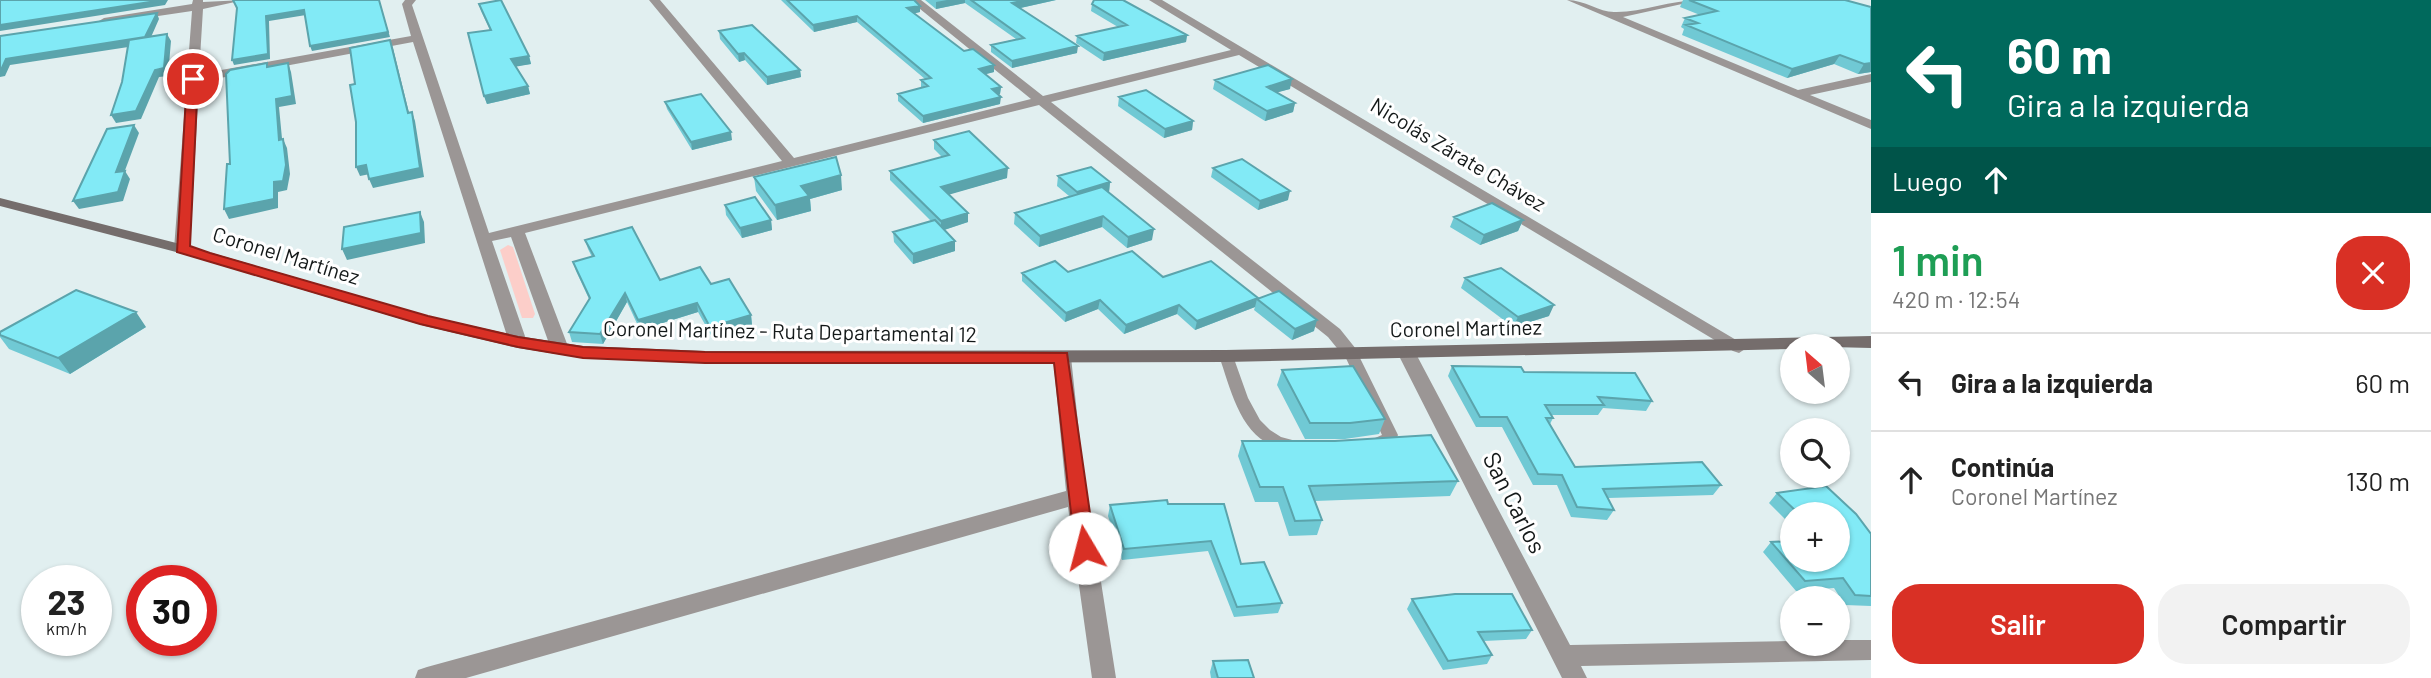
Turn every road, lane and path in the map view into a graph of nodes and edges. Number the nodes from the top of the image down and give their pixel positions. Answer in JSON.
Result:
{"nodes":[{"id":1,"x":239,"y":0,"type":"edge"},
{"id":2,"x":411,"y":0,"type":"edge"},
{"id":3,"x":654,"y":0,"type":"edge"},
{"id":4,"x":914,"y":0,"type":"edge"},
{"id":5,"x":1154,"y":0,"type":"edge"},
{"id":6,"x":1572,"y":0,"type":"edge"},
{"id":7,"x":1695,"y":0,"type":"edge"},
{"id":8,"x":198,"y":3,"type":"edge"},
{"id":9,"x":1612,"y":16,"type":"junction"},
{"id":10,"x":92,"y":23,"type":"edge"},
{"id":11,"x":417,"y":38,"type":"junction"},
{"id":12,"x":1242,"y":51,"type":"junction"},
{"id":13,"x":1871,"y":78,"type":"edge"},
{"id":14,"x":193,"y":79,"type":"junction"},
{"id":15,"x":1798,"y":94,"type":"junction"},
{"id":16,"x":1042,"y":101,"type":"junction"},
{"id":17,"x":1871,"y":125,"type":"edge"},
{"id":18,"x":791,"y":163,"type":"junction"},
{"id":19,"x":0,"y":202,"type":"edge"},
{"id":20,"x":517,"y":231,"type":"junction"},
{"id":21,"x":483,"y":239,"type":"junction"},
{"id":22,"x":183,"y":248,"type":"junction"},
{"id":23,"x":518,"y":342,"type":"junction"},
{"id":24,"x":1871,"y":342,"type":"edge"},
{"id":25,"x":1739,"y":347,"type":"junction"},
{"id":26,"x":560,"y":349,"type":"junction"},
{"id":27,"x":1406,"y":352,"type":"junction"},
{"id":28,"x":1351,"y":354,"type":"junction"},
{"id":29,"x":1226,"y":356,"type":"junction"},
{"id":30,"x":1062,"y":357,"type":"junction"},
{"id":31,"x":1354,"y":445,"type":"edge"},
{"id":32,"x":1305,"y":446,"type":"edge"},
{"id":33,"x":1078,"y":496,"type":"junction"},
{"id":34,"x":1871,"y":650,"type":"edge"},
{"id":35,"x":1563,"y":656,"type":"junction"},
{"id":36,"x":427,"y":678,"type":"edge"},
{"id":37,"x":1104,"y":678,"type":"edge"},
{"id":38,"x":1575,"y":678,"type":"edge"}],
"edges":[{"from":1,"to":8,"type":"street"},
{"from":2,"to":11,"type":"street"},
{"from":3,"to":18,"type":"street"},
{"from":4,"to":16,"type":"street"},
{"from":5,"to":12,"type":"street","name":"Nicolás Zárate Chávez"},
{"from":6,"to":9,"type":"street"},
{"from":7,"to":9,"type":"street"},
{"from":8,"to":10,"type":"street"},
{"from":8,"to":14,"type":"street"},
{"from":9,"to":15,"type":"street"},
{"from":11,"to":14,"type":"street"},
{"from":11,"to":21,"type":"street"},
{"from":12,"to":16,"type":"street"},
{"from":12,"to":25,"type":"street","name":"Nicolás Zárate Chávez"},
{"from":13,"to":15,"type":"street"},
{"from":14,"to":22,"type":"street"},
{"from":15,"to":17,"type":"street"},
{"from":16,"to":18,"type":"street"},
{"from":16,"to":28,"type":"street"},
{"from":18,"to":20,"type":"street"},
{"from":19,"to":22,"type":"main road","name":"Coronel Martínez"},
{"from":20,"to":21,"type":"street"},
{"from":20,"to":26,"type":"street"},
{"from":21,"to":23,"type":"street"},
{"from":22,"to":23,"type":"main road","name":"Coronel Martínez"},
{"from":23,"to":26,"type":"main road","name":"Coronel Martínez - Ruta Departamental 12"},
{"from":24,"to":25,"type":"main road","name":"Coronel Martínez"},
{"from":25,"to":27,"type":"main road","name":"Coronel Martínez"},
{"from":26,"to":30,"type":"main road","name":"Coronel Martínez - Ruta Departamental 12"},
{"from":27,"to":28,"type":"main road","name":"Coronel Martínez"},
{"from":27,"to":35,"type":"street","name":"San Carlos"},
{"from":28,"to":29,"type":"main road","name":"Coronel Martínez"},
{"from":28,"to":31,"type":"lane"},
{"from":29,"to":30,"type":"main road","name":"Coronel Martínez"},
{"from":29,"to":32,"type":"lane"},
{"from":30,"to":33,"type":"street"},
{"from":33,"to":36,"type":"street"},
{"from":33,"to":37,"type":"street"},
{"from":34,"to":35,"type":"street"},
{"from":35,"to":38,"type":"street","name":"San Carlos"}]}
